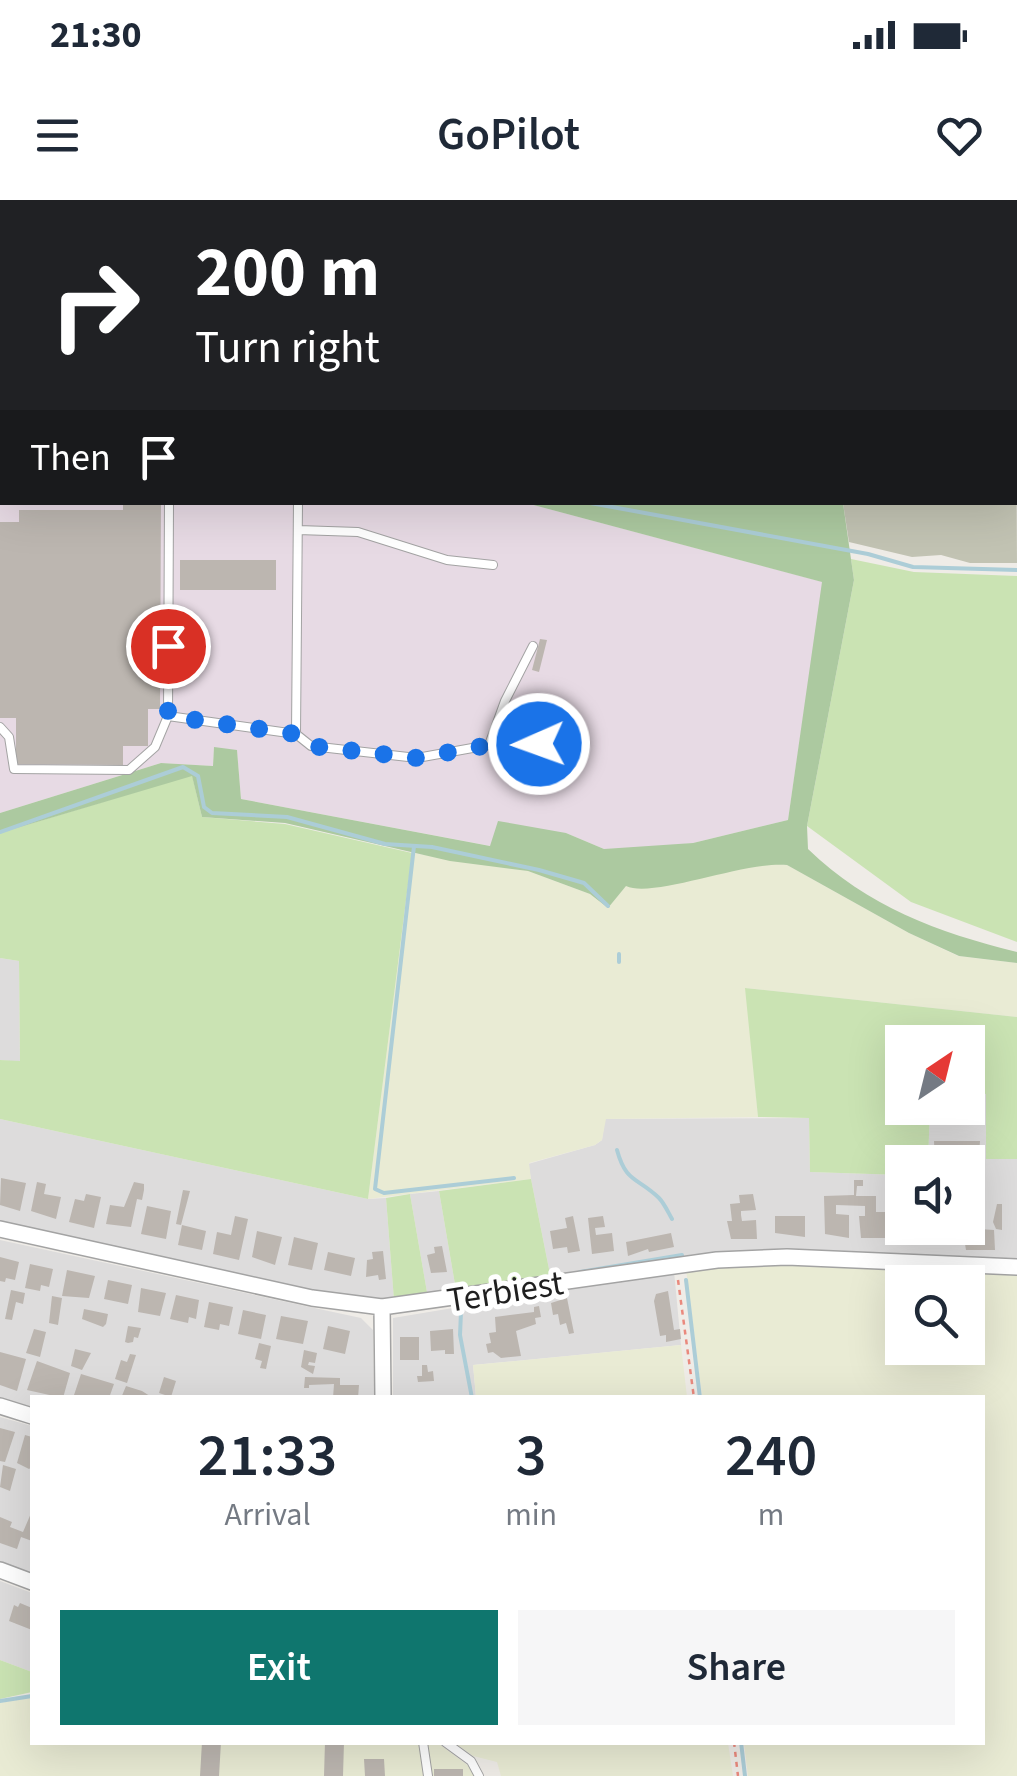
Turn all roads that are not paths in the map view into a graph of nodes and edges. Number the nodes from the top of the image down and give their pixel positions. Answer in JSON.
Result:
{"nodes":[{"id":1,"x":168,"y":505,"type":"edge"},
{"id":2,"x":298,"y":505,"type":"edge"},
{"id":3,"x":298,"y":530,"type":"junction"},
{"id":4,"x":493,"y":566,"type":"dead end"},
{"id":5,"x":534,"y":646,"type":"dead end"},
{"id":6,"x":168,"y":716,"type":"junction"},
{"id":7,"x":0,"y":726,"type":"edge"},
{"id":8,"x":560,"y":728,"type":"dead end"},
{"id":9,"x":296,"y":734,"type":"junction"},
{"id":10,"x":489,"y":745,"type":"junction"},
{"id":11,"x":0,"y":1229,"type":"edge"},
{"id":12,"x":1017,"y":1267,"type":"edge"},
{"id":13,"x":382,"y":1307,"type":"junction"},
{"id":14,"x":384,"y":1395,"type":"edge"},
{"id":15,"x":0,"y":1406,"type":"edge"},
{"id":16,"x":30,"y":1415,"type":"edge"},
{"id":17,"x":0,"y":1570,"type":"edge"},
{"id":18,"x":30,"y":1581,"type":"edge"},
{"id":19,"x":424,"y":1745,"type":"edge"},
{"id":20,"x":449,"y":1745,"type":"edge"},
{"id":21,"x":428,"y":1776,"type":"edge"},
{"id":22,"x":479,"y":1776,"type":"edge"}],
"edges":[{"from":1,"to":6,"type":"lane"},
{"from":2,"to":3,"type":"lane"},
{"from":3,"to":4,"type":"lane"},
{"from":3,"to":9,"type":"lane"},
{"from":5,"to":10,"type":"lane"},
{"from":6,"to":7,"type":"lane"},
{"from":6,"to":9,"type":"lane"},
{"from":8,"to":10,"type":"lane"},
{"from":9,"to":10,"type":"lane"},
{"from":11,"to":13,"type":"street","name":"Terbiest"},
{"from":12,"to":13,"type":"street","name":"Terbiest"},
{"from":13,"to":14,"type":"street"},
{"from":15,"to":16,"type":"street"},
{"from":17,"to":18,"type":"street"},
{"from":19,"to":21,"type":"lane"},
{"from":20,"to":22,"type":"lane"}]}
